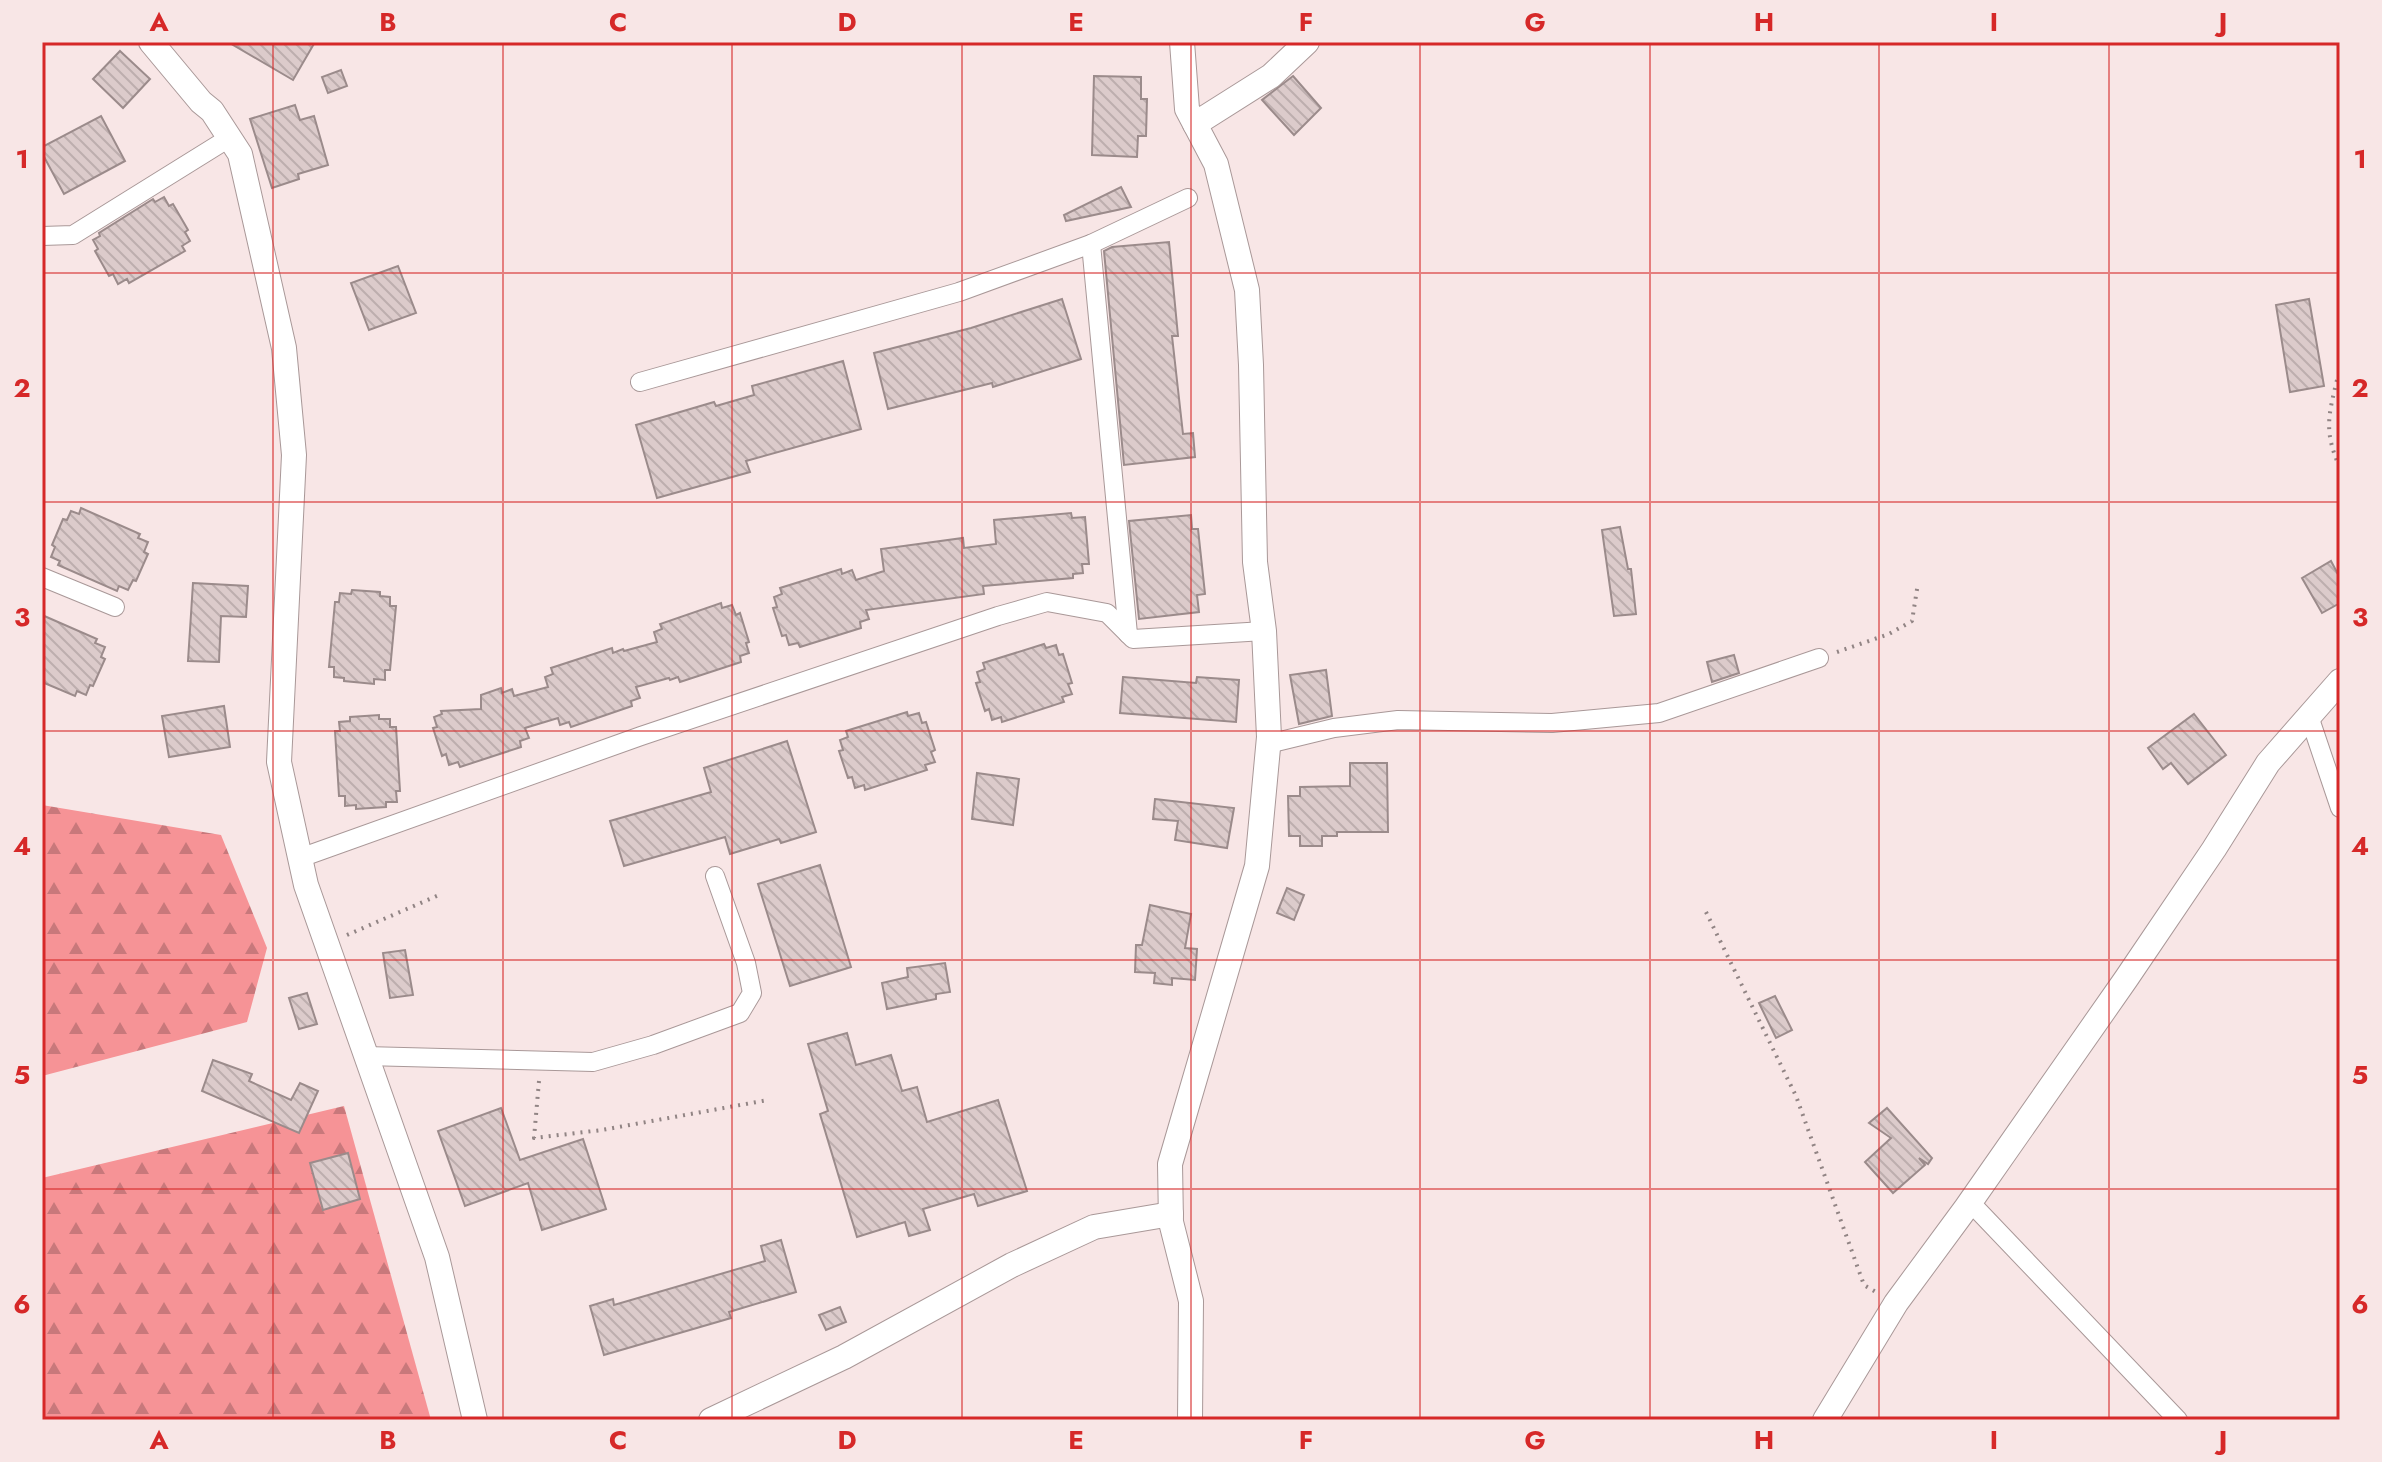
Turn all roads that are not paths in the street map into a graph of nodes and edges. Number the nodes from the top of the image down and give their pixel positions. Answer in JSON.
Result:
{"nodes":[{"id":1,"x":151,"y":42,"type":"edge"},
{"id":2,"x":1182,"y":42,"type":"edge"},
{"id":3,"x":1307,"y":42,"type":"edge"},
{"id":4,"x":1195,"y":124,"type":"junction"},
{"id":5,"x":229,"y":138,"type":"junction"},
{"id":6,"x":1188,"y":198,"type":"dead end"},
{"id":7,"x":42,"y":236,"type":"edge"},
{"id":8,"x":1091,"y":244,"type":"junction"},
{"id":9,"x":640,"y":382,"type":"dead end"},
{"id":10,"x":42,"y":577,"type":"edge"},
{"id":11,"x":115,"y":607,"type":"dead end"},
{"id":12,"x":1264,"y":631,"type":"junction"},
{"id":13,"x":1128,"y":634,"type":"junction"},
{"id":14,"x":1819,"y":658,"type":"road end"},
{"id":15,"x":2340,"y":681,"type":"edge"},
{"id":16,"x":2309,"y":716,"type":"junction"},
{"id":17,"x":1268,"y":744,"type":"junction"},
{"id":18,"x":2340,"y":808,"type":"edge"},
{"id":19,"x":300,"y":858,"type":"junction"},
{"id":20,"x":715,"y":876,"type":"dead end"},
{"id":21,"x":365,"y":1056,"type":"junction"},
{"id":22,"x":1970,"y":1202,"type":"junction"},
{"id":23,"x":1171,"y":1214,"type":"junction"},
{"id":24,"x":475,"y":1420,"type":"edge"},
{"id":25,"x":711,"y":1420,"type":"edge"},
{"id":26,"x":1190,"y":1420,"type":"edge"},
{"id":27,"x":1825,"y":1420,"type":"edge"},
{"id":28,"x":2178,"y":1420,"type":"edge"}],
"edges":[{"from":1,"to":5,"type":"street"},
{"from":2,"to":4,"type":"street"},
{"from":3,"to":4,"type":"street"},
{"from":4,"to":12,"type":"street"},
{"from":5,"to":7,"type":"street"},
{"from":5,"to":19,"type":"street"},
{"from":6,"to":8,"type":"street"},
{"from":8,"to":9,"type":"street"},
{"from":8,"to":13,"type":"street"},
{"from":10,"to":11,"type":"street"},
{"from":12,"to":13,"type":"street"},
{"from":12,"to":17,"type":"street"},
{"from":13,"to":19,"type":"street"},
{"from":14,"to":17,"type":"street"},
{"from":15,"to":16,"type":"street"},
{"from":16,"to":18,"type":"street"},
{"from":16,"to":22,"type":"street"},
{"from":17,"to":23,"type":"street"},
{"from":19,"to":21,"type":"street"},
{"from":20,"to":21,"type":"street"},
{"from":21,"to":24,"type":"street"},
{"from":22,"to":27,"type":"street"},
{"from":22,"to":28,"type":"street"},
{"from":23,"to":25,"type":"street"},
{"from":23,"to":26,"type":"street"}]}
